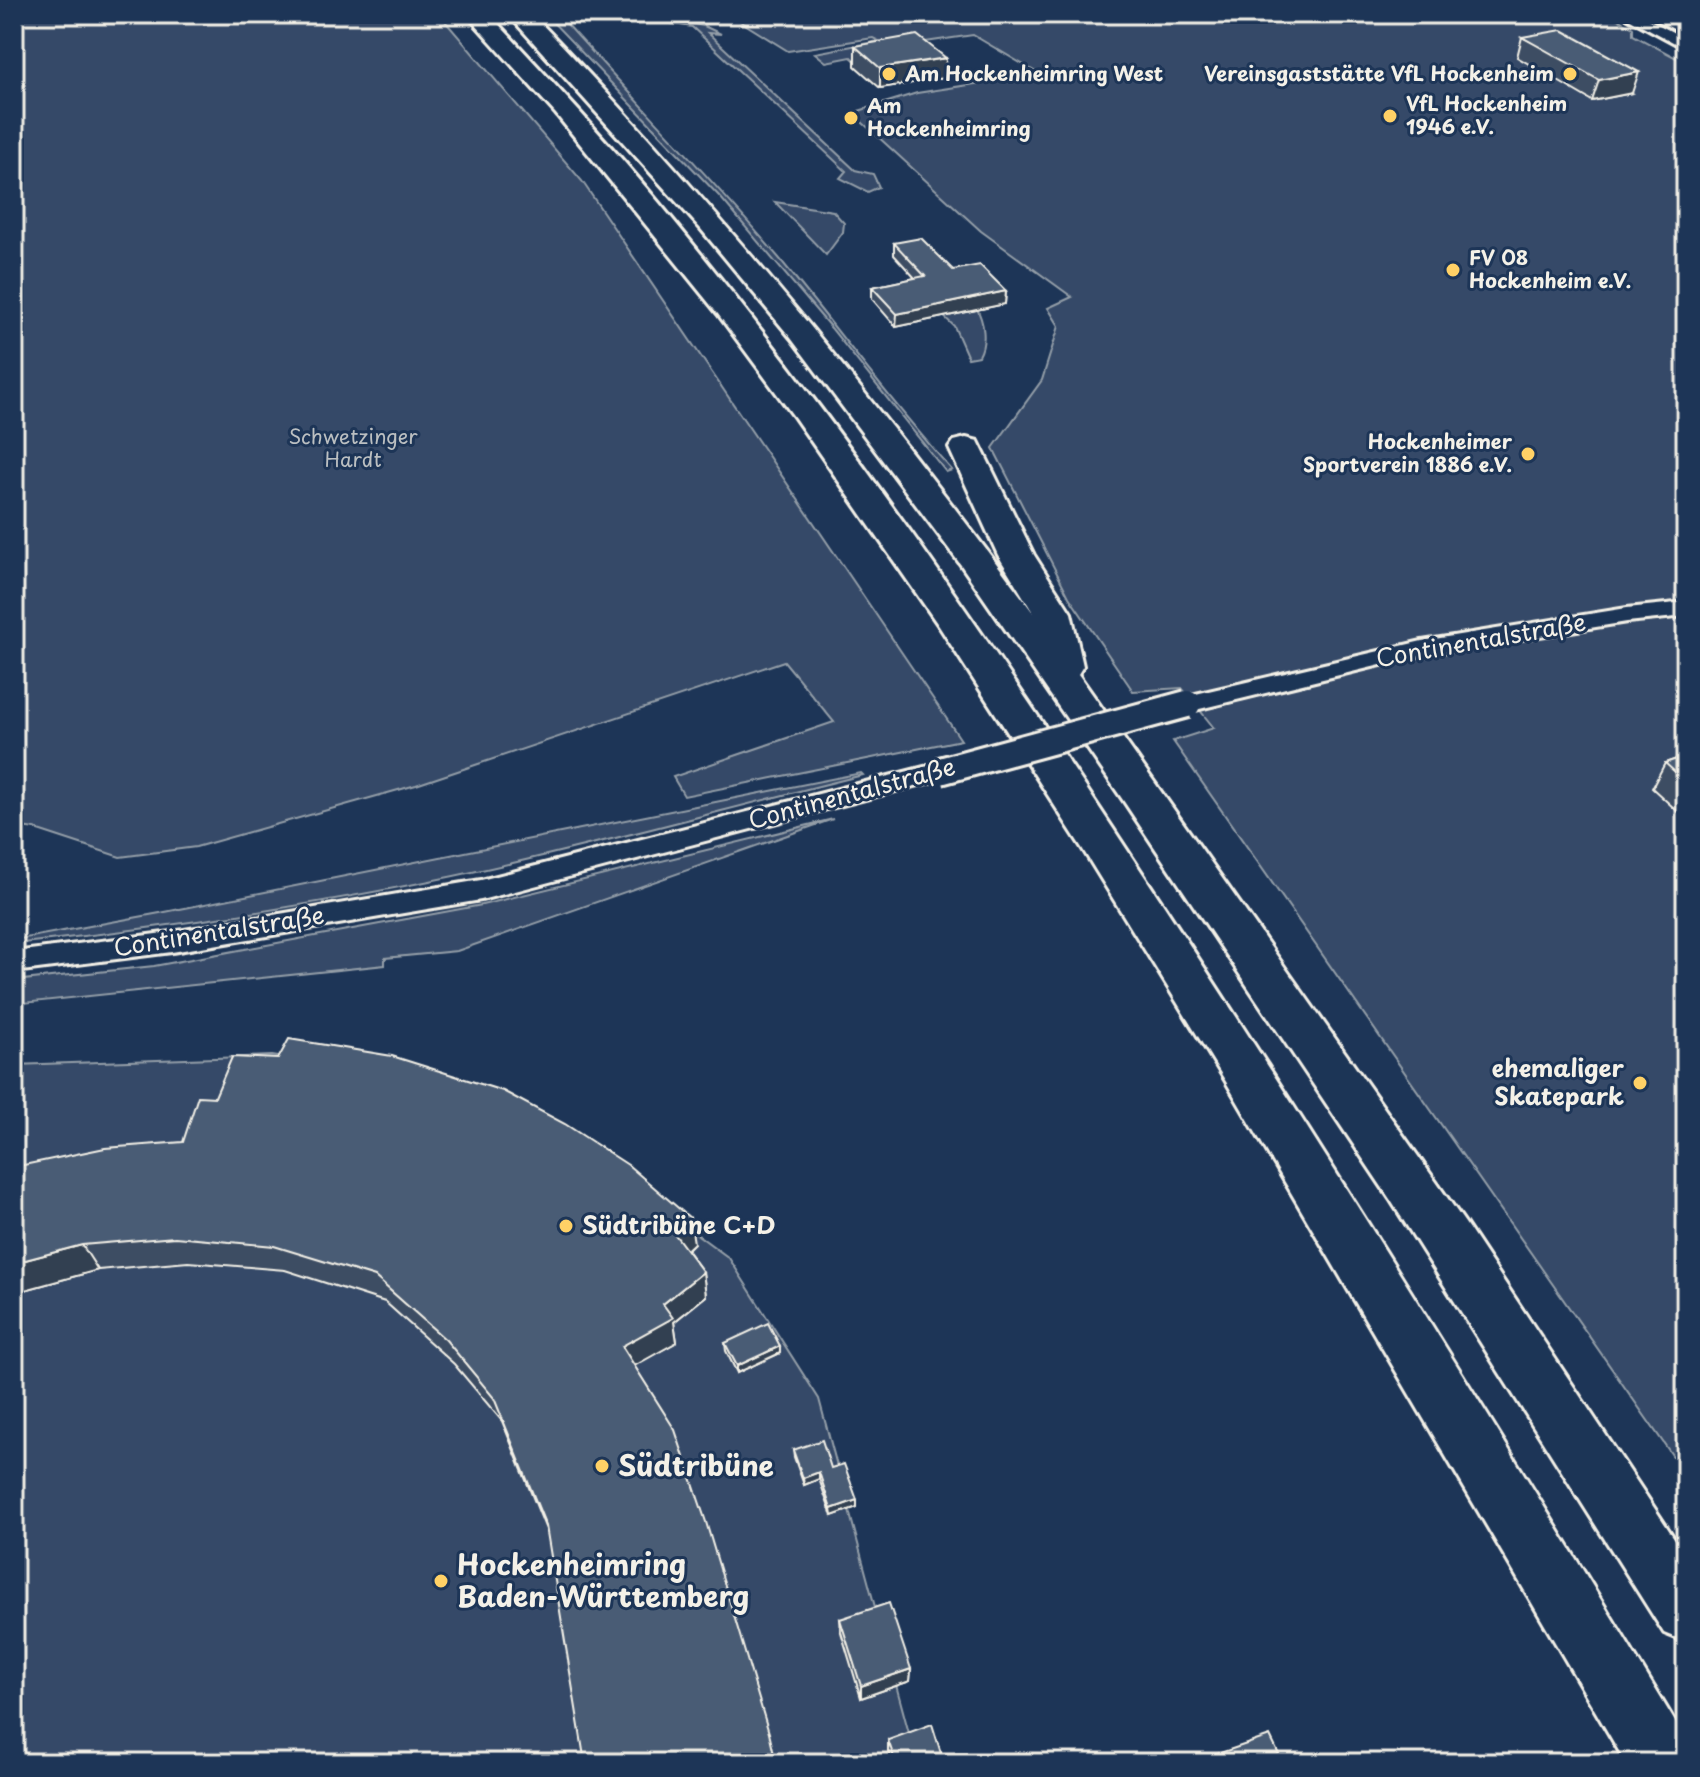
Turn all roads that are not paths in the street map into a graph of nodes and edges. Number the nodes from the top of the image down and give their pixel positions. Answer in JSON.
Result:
{"nodes":[{"id":1,"x":477,"y":14,"type":"edge"},
{"id":2,"x":519,"y":14,"type":"edge"},
{"id":3,"x":1628,"y":14,"type":"edge"},
{"id":4,"x":1686,"y":30,"type":"edge"},
{"id":5,"x":1666,"y":34,"type":"junction"},
{"id":6,"x":1686,"y":45,"type":"edge"},
{"id":7,"x":966,"y":448,"type":"dead end"},
{"id":8,"x":1686,"y":609,"type":"edge"},
{"id":9,"x":1069,"y":688,"type":"junction"},
{"id":10,"x":14,"y":962,"type":"edge"},
{"id":11,"x":1686,"y":1611,"type":"edge"},
{"id":12,"x":1663,"y":1763,"type":"edge"}],
"edges":[{"from":1,"to":12,"type":"highway"},
{"from":2,"to":9,"type":"highway"},
{"from":3,"to":5,"type":"street"},
{"from":4,"to":5,"type":"street"},
{"from":5,"to":6,"type":"street"},
{"from":7,"to":9,"type":"highway"},
{"from":8,"to":10,"type":"street","name":"Continentalstraße","bridge":true},
{"from":9,"to":11,"type":"highway"}]}
